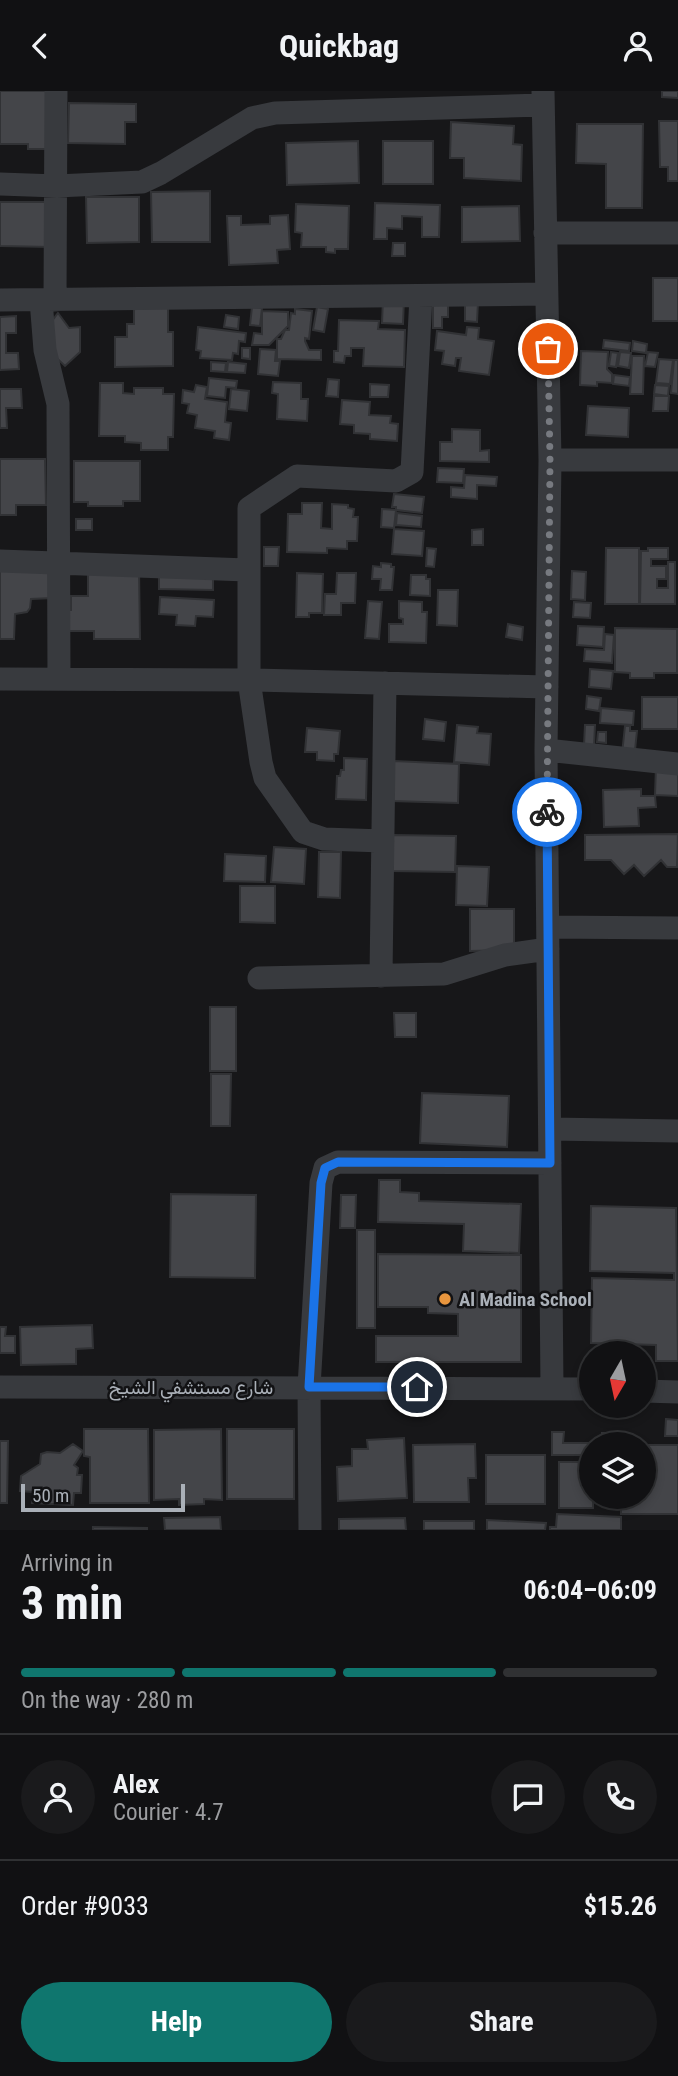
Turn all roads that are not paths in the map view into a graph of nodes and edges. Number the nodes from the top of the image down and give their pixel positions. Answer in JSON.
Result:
{"nodes":[{"id":1,"x":56,"y":91,"type":"edge"},
{"id":2,"x":543,"y":98,"type":"edge"},
{"id":3,"x":0,"y":184,"type":"edge"},
{"id":4,"x":57,"y":187,"type":"junction"},
{"id":5,"x":545,"y":233,"type":"junction"},
{"id":6,"x":678,"y":233,"type":"edge"},
{"id":7,"x":546,"y":294,"type":"junction"},
{"id":8,"x":421,"y":296,"type":"junction"},
{"id":9,"x":0,"y":300,"type":"edge"},
{"id":10,"x":48,"y":300,"type":"junction"},
{"id":11,"x":550,"y":460,"type":"junction"},
{"id":12,"x":678,"y":460,"type":"edge"},
{"id":13,"x":0,"y":561,"type":"edge"},
{"id":14,"x":60,"y":562,"type":"junction"},
{"id":15,"x":247,"y":570,"type":"junction"},
{"id":16,"x":0,"y":678,"type":"edge"},
{"id":17,"x":59,"y":678,"type":"junction"},
{"id":18,"x":249,"y":680,"type":"junction"},
{"id":19,"x":385,"y":683,"type":"junction"},
{"id":20,"x":547,"y":687,"type":"junction"},
{"id":21,"x":546,"y":750,"type":"junction"},
{"id":22,"x":678,"y":764,"type":"edge"},
{"id":23,"x":383,"y":841,"type":"junction"},
{"id":24,"x":678,"y":927,"type":"edge"},
{"id":25,"x":548,"y":938,"type":"junction"},
{"id":26,"x":381,"y":976,"type":"junction"},
{"id":27,"x":258,"y":978,"type":"dead end"},
{"id":28,"x":550,"y":1129,"type":"junction"},
{"id":29,"x":678,"y":1131,"type":"edge"},
{"id":30,"x":550,"y":1163,"type":"junction"},
{"id":31,"x":0,"y":1387,"type":"edge"},
{"id":32,"x":309,"y":1387,"type":"junction"},
{"id":33,"x":552,"y":1387,"type":"junction"},
{"id":34,"x":579,"y":1388,"type":"edge"},
{"id":35,"x":656,"y":1391,"type":"edge"},
{"id":36,"x":678,"y":1392,"type":"edge"},
{"id":37,"x":310,"y":1530,"type":"edge"}],
"edges":[{"from":1,"to":4,"type":"street"},
{"from":2,"to":4,"type":"street"},
{"from":2,"to":5,"type":"street"},
{"from":3,"to":4,"type":"street"},
{"from":4,"to":10,"type":"street"},
{"from":5,"to":6,"type":"street"},
{"from":5,"to":7,"type":"street"},
{"from":7,"to":8,"type":"street"},
{"from":7,"to":11,"type":"street"},
{"from":8,"to":10,"type":"street"},
{"from":8,"to":15,"type":"street"},
{"from":9,"to":10,"type":"street"},
{"from":10,"to":14,"type":"street"},
{"from":11,"to":12,"type":"street"},
{"from":11,"to":20,"type":"street"},
{"from":13,"to":14,"type":"street"},
{"from":14,"to":15,"type":"street"},
{"from":14,"to":17,"type":"street"},
{"from":15,"to":18,"type":"street"},
{"from":16,"to":17,"type":"street"},
{"from":17,"to":18,"type":"street"},
{"from":18,"to":19,"type":"street"},
{"from":18,"to":23,"type":"street"},
{"from":19,"to":20,"type":"street"},
{"from":19,"to":23,"type":"street"},
{"from":20,"to":21,"type":"street"},
{"from":21,"to":22,"type":"street"},
{"from":21,"to":25,"type":"street"},
{"from":23,"to":26,"type":"street"},
{"from":24,"to":25,"type":"street"},
{"from":25,"to":26,"type":"street"},
{"from":25,"to":28,"type":"street"},
{"from":26,"to":27,"type":"street"},
{"from":28,"to":29,"type":"street"},
{"from":28,"to":30,"type":"street"},
{"from":30,"to":32,"type":"street"},
{"from":30,"to":33,"type":"street"},
{"from":31,"to":32,"type":"street","name":"شارع مستشفي الشيخ"},
{"from":32,"to":33,"type":"street","name":"شارع مستشفي الشيخ"},
{"from":32,"to":37,"type":"street"},
{"from":33,"to":34,"type":"street","name":"شارع مستشفي الشيخ"},
{"from":35,"to":36,"type":"street"}]}
